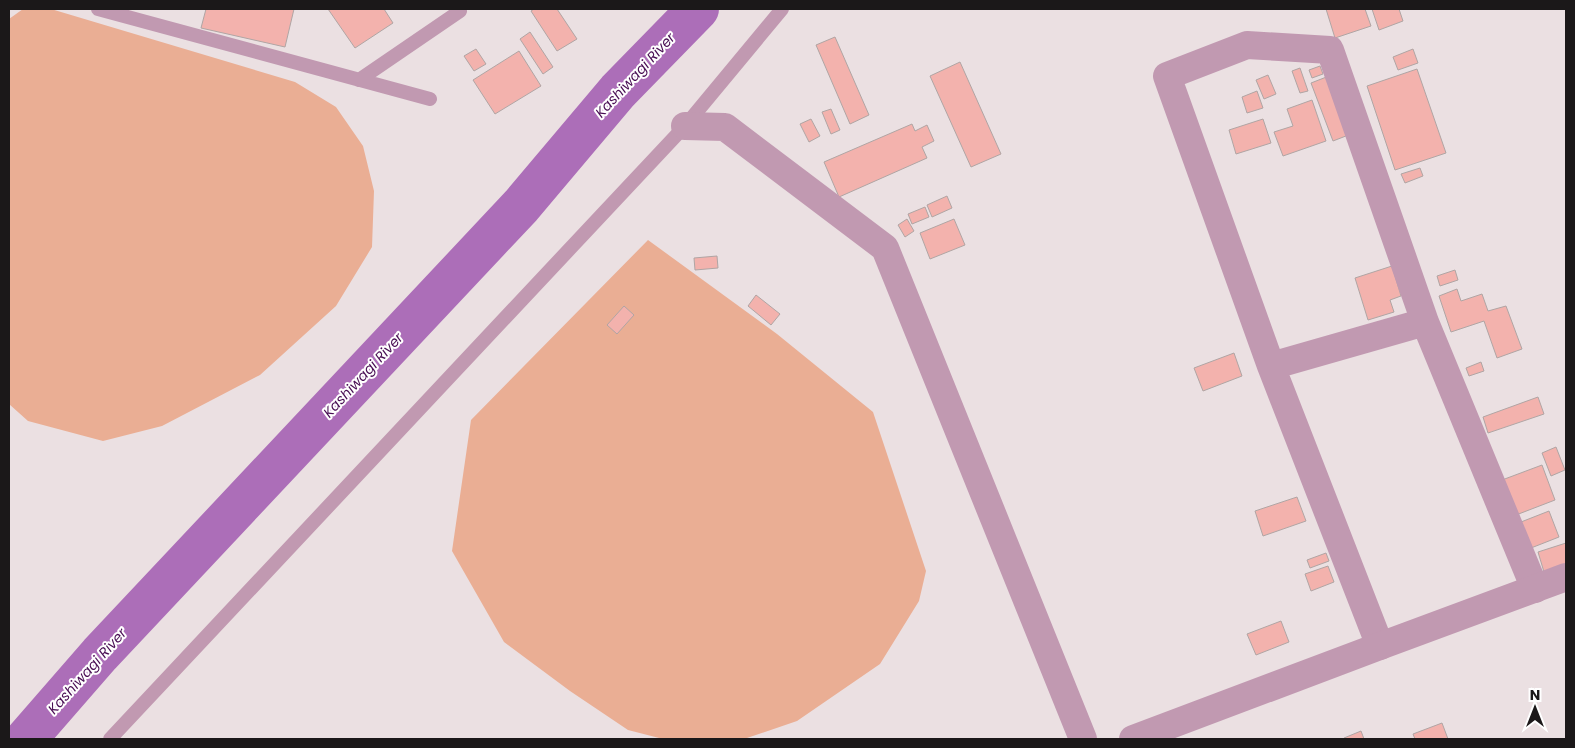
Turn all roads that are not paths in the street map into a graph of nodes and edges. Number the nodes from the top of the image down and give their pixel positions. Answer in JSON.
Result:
{"nodes":[{"id":1,"x":98,"y":9,"type":"edge"},
{"id":2,"x":459,"y":9,"type":"edge"},
{"id":3,"x":782,"y":9,"type":"edge"},
{"id":4,"x":360,"y":80,"type":"junction"},
{"id":5,"x":430,"y":99,"type":"dead end"},
{"id":6,"x":685,"y":126,"type":"junction"},
{"id":7,"x":1425,"y":322,"type":"junction"},
{"id":8,"x":1271,"y":366,"type":"junction"},
{"id":9,"x":1566,"y":577,"type":"edge"},
{"id":10,"x":1535,"y":589,"type":"junction"},
{"id":11,"x":1380,"y":646,"type":"junction"},
{"id":12,"x":110,"y":739,"type":"edge"},
{"id":13,"x":1083,"y":739,"type":"edge"},
{"id":14,"x":1133,"y":739,"type":"edge"}],
"edges":[{"from":1,"to":4,"type":"lane"},
{"from":2,"to":4,"type":"lane"},
{"from":3,"to":6,"type":"lane"},
{"from":4,"to":5,"type":"lane"},
{"from":6,"to":12,"type":"lane"},
{"from":6,"to":13,"type":"street"},
{"from":7,"to":8,"type":"street"},
{"from":7,"to":8,"type":"street"},
{"from":7,"to":10,"type":"street"},
{"from":8,"to":11,"type":"street"},
{"from":9,"to":10,"type":"street"},
{"from":10,"to":11,"type":"street"},
{"from":11,"to":14,"type":"street"}]}
